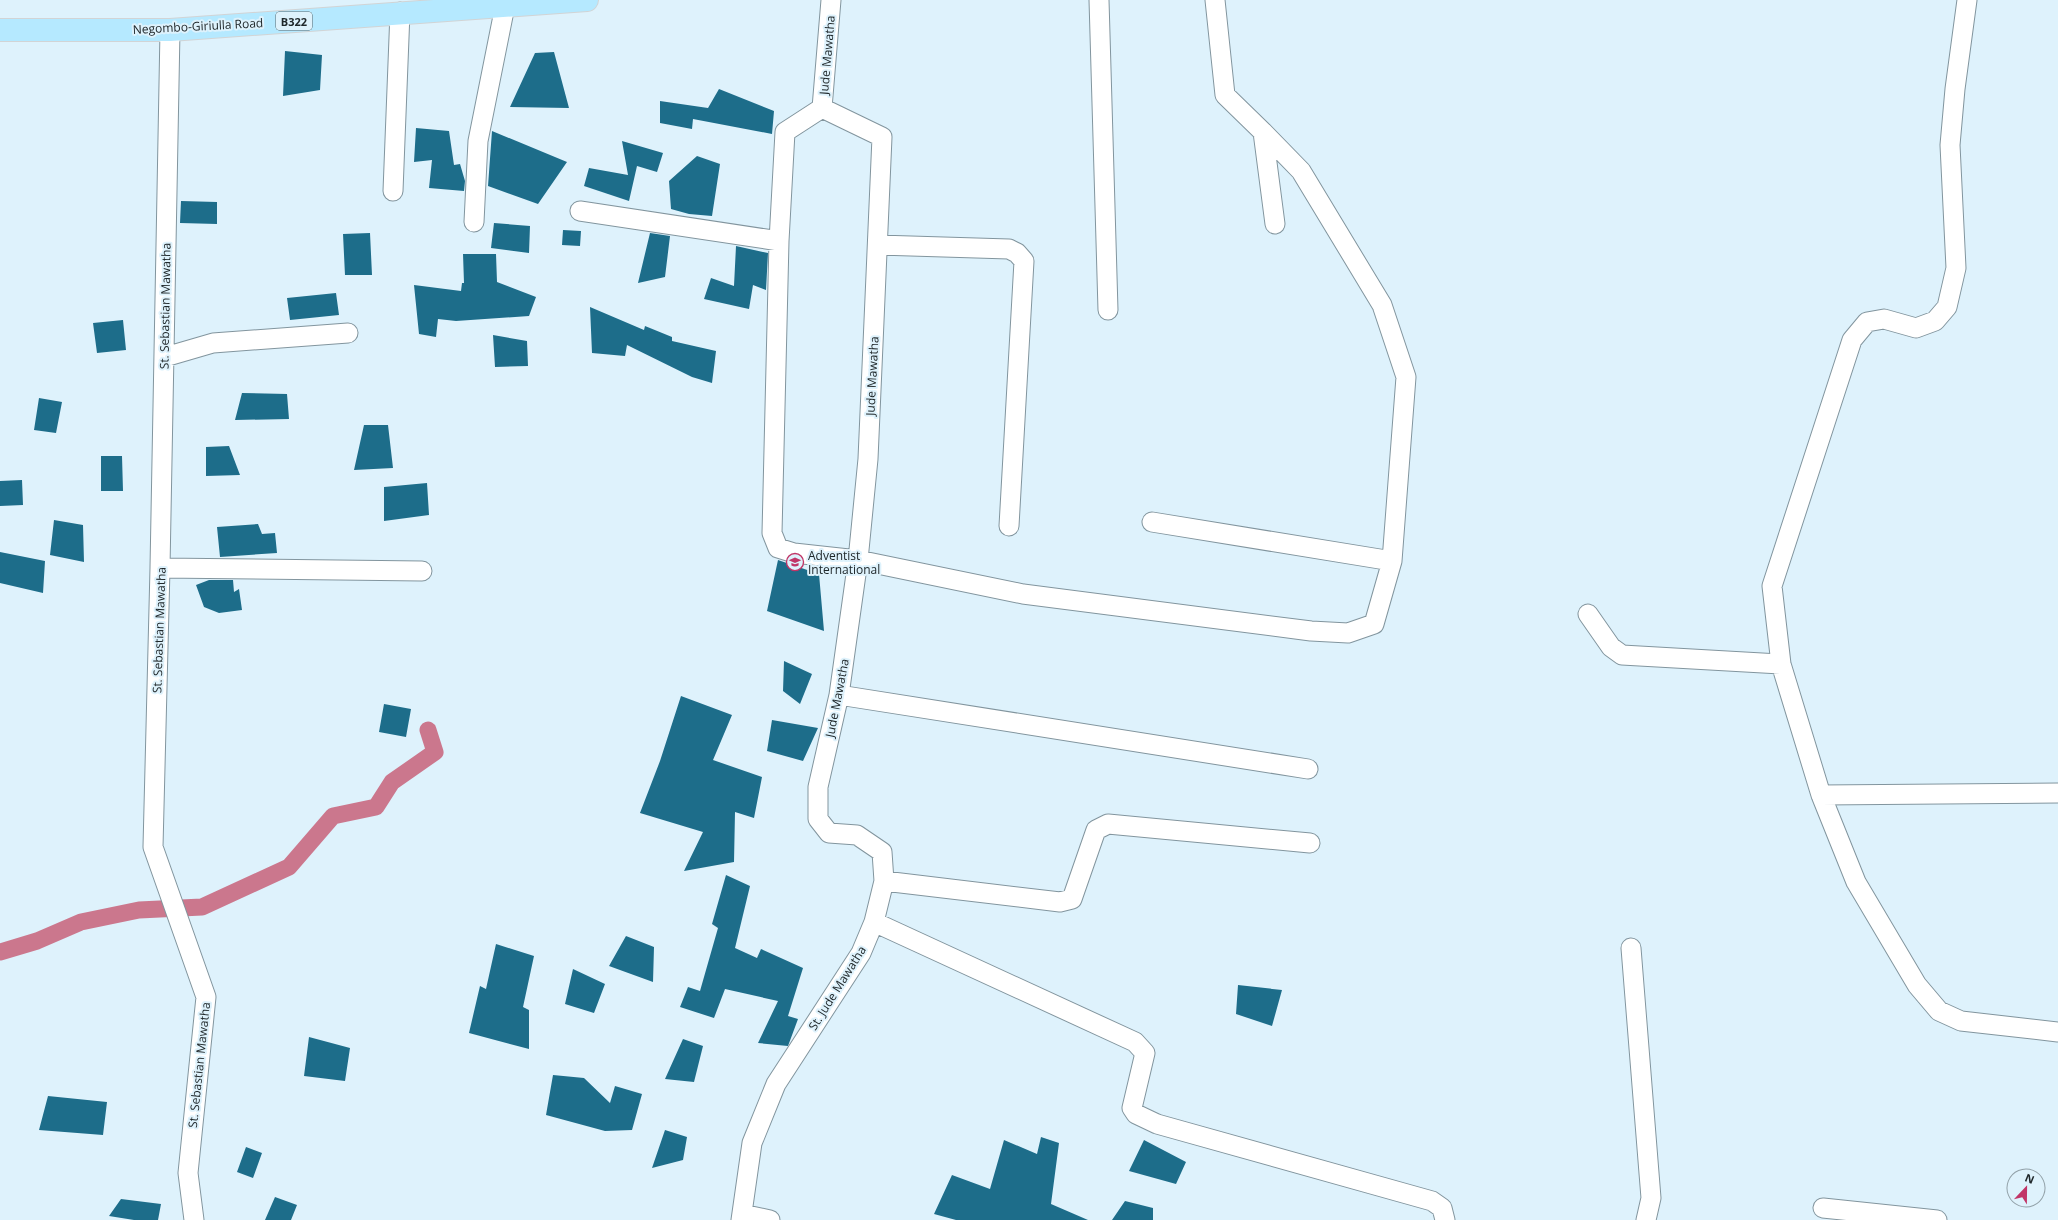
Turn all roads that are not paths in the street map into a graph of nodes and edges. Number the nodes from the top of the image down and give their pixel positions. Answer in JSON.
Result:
{"nodes":[{"id":1,"x":587,"y":0,"type":"edge"},
{"id":2,"x":831,"y":0,"type":"edge"},
{"id":3,"x":1099,"y":0,"type":"edge"},
{"id":4,"x":1215,"y":0,"type":"edge"},
{"id":5,"x":1967,"y":0,"type":"edge"},
{"id":6,"x":505,"y":6,"type":"junction"},
{"id":7,"x":400,"y":12,"type":"junction"},
{"id":8,"x":0,"y":30,"type":"edge"},
{"id":9,"x":170,"y":30,"type":"junction"},
{"id":10,"x":822,"y":108,"type":"junction"},
{"id":11,"x":1263,"y":132,"type":"junction"},
{"id":12,"x":393,"y":191,"type":"dead end"},
{"id":13,"x":580,"y":211,"type":"dead end"},
{"id":14,"x":474,"y":222,"type":"dead end"},
{"id":15,"x":1275,"y":224,"type":"dead end"},
{"id":16,"x":779,"y":241,"type":"junction"},
{"id":17,"x":878,"y":245,"type":"junction"},
{"id":18,"x":1108,"y":310,"type":"dead end"},
{"id":19,"x":348,"y":333,"type":"dead end"},
{"id":20,"x":164,"y":357,"type":"junction"},
{"id":21,"x":1152,"y":522,"type":"dead end"},
{"id":22,"x":1009,"y":526,"type":"dead end"},
{"id":23,"x":858,"y":560,"type":"junction"},
{"id":24,"x":1392,"y":561,"type":"junction"},
{"id":25,"x":160,"y":568,"type":"junction"},
{"id":26,"x":422,"y":571,"type":"dead end"},
{"id":27,"x":1588,"y":614,"type":"dead end"},
{"id":28,"x":1781,"y":664,"type":"junction"},
{"id":29,"x":839,"y":695,"type":"junction"},
{"id":30,"x":1308,"y":769,"type":"dead end"},
{"id":31,"x":818,"y":787,"type":"joint"},
{"id":32,"x":2058,"y":793,"type":"edge"},
{"id":33,"x":1822,"y":795,"type":"junction"},
{"id":34,"x":1310,"y":843,"type":"dead end"},
{"id":35,"x":884,"y":880,"type":"junction"},
{"id":36,"x":874,"y":922,"type":"junction"},
{"id":37,"x":1631,"y":948,"type":"dead end"},
{"id":38,"x":2058,"y":1032,"type":"edge"},
{"id":39,"x":1823,"y":1208,"type":"dead end"},
{"id":40,"x":741,"y":1217,"type":"edge"},
{"id":41,"x":194,"y":1220,"type":"edge"},
{"id":42,"x":770,"y":1220,"type":"edge"},
{"id":43,"x":1445,"y":1220,"type":"edge"},
{"id":44,"x":1646,"y":1220,"type":"edge"},
{"id":45,"x":1937,"y":1220,"type":"edge"}],
"edges":[{"from":1,"to":6,"type":"main road","name":"Negombo-Giriulla Road","number":"B322"},
{"from":2,"to":10,"type":"street","name":"Jude Mawatha"},
{"from":3,"to":18,"type":"street"},
{"from":4,"to":11,"type":"street"},
{"from":5,"to":28,"type":"street"},
{"from":6,"to":7,"type":"main road","name":"Negombo-Giriulla Road","number":"B322"},
{"from":6,"to":14,"type":"street"},
{"from":7,"to":9,"type":"main road","name":"Negombo-Giriulla Road","number":"B322"},
{"from":7,"to":12,"type":"street"},
{"from":8,"to":9,"type":"main road","name":"Negombo-Giriulla Road","number":"B322"},
{"from":9,"to":20,"type":"street","name":"St. Sebastian Mawatha"},
{"from":10,"to":16,"type":"street"},
{"from":10,"to":17,"type":"street","name":"Jude Mawatha"},
{"from":11,"to":15,"type":"street"},
{"from":11,"to":24,"type":"street"},
{"from":13,"to":16,"type":"street"},
{"from":16,"to":23,"type":"street"},
{"from":17,"to":22,"type":"street"},
{"from":17,"to":23,"type":"street","name":"Jude Mawatha"},
{"from":19,"to":20,"type":"street"},
{"from":20,"to":25,"type":"street","name":"St. Sebastian Mawatha"},
{"from":21,"to":24,"type":"street"},
{"from":23,"to":24,"type":"street"},
{"from":23,"to":29,"type":"street","name":"Jude Mawatha"},
{"from":25,"to":26,"type":"street"},
{"from":25,"to":41,"type":"street","name":"St. Sebastian Mawatha"},
{"from":27,"to":28,"type":"street"},
{"from":28,"to":33,"type":"street"},
{"from":29,"to":30,"type":"street"},
{"from":29,"to":31,"type":"street","name":"Jude Mawatha"},
{"from":31,"to":35,"type":"street","name":"St. Jude Mawatha"},
{"from":32,"to":33,"type":"street"},
{"from":33,"to":38,"type":"street"},
{"from":34,"to":35,"type":"street"},
{"from":35,"to":36,"type":"street","name":"St. Jude Mawatha"},
{"from":36,"to":40,"type":"street","name":"St. Jude Mawatha"},
{"from":36,"to":43,"type":"street"},
{"from":37,"to":44,"type":"street"},
{"from":39,"to":45,"type":"street"},
{"from":40,"to":42,"type":"street"}]}
